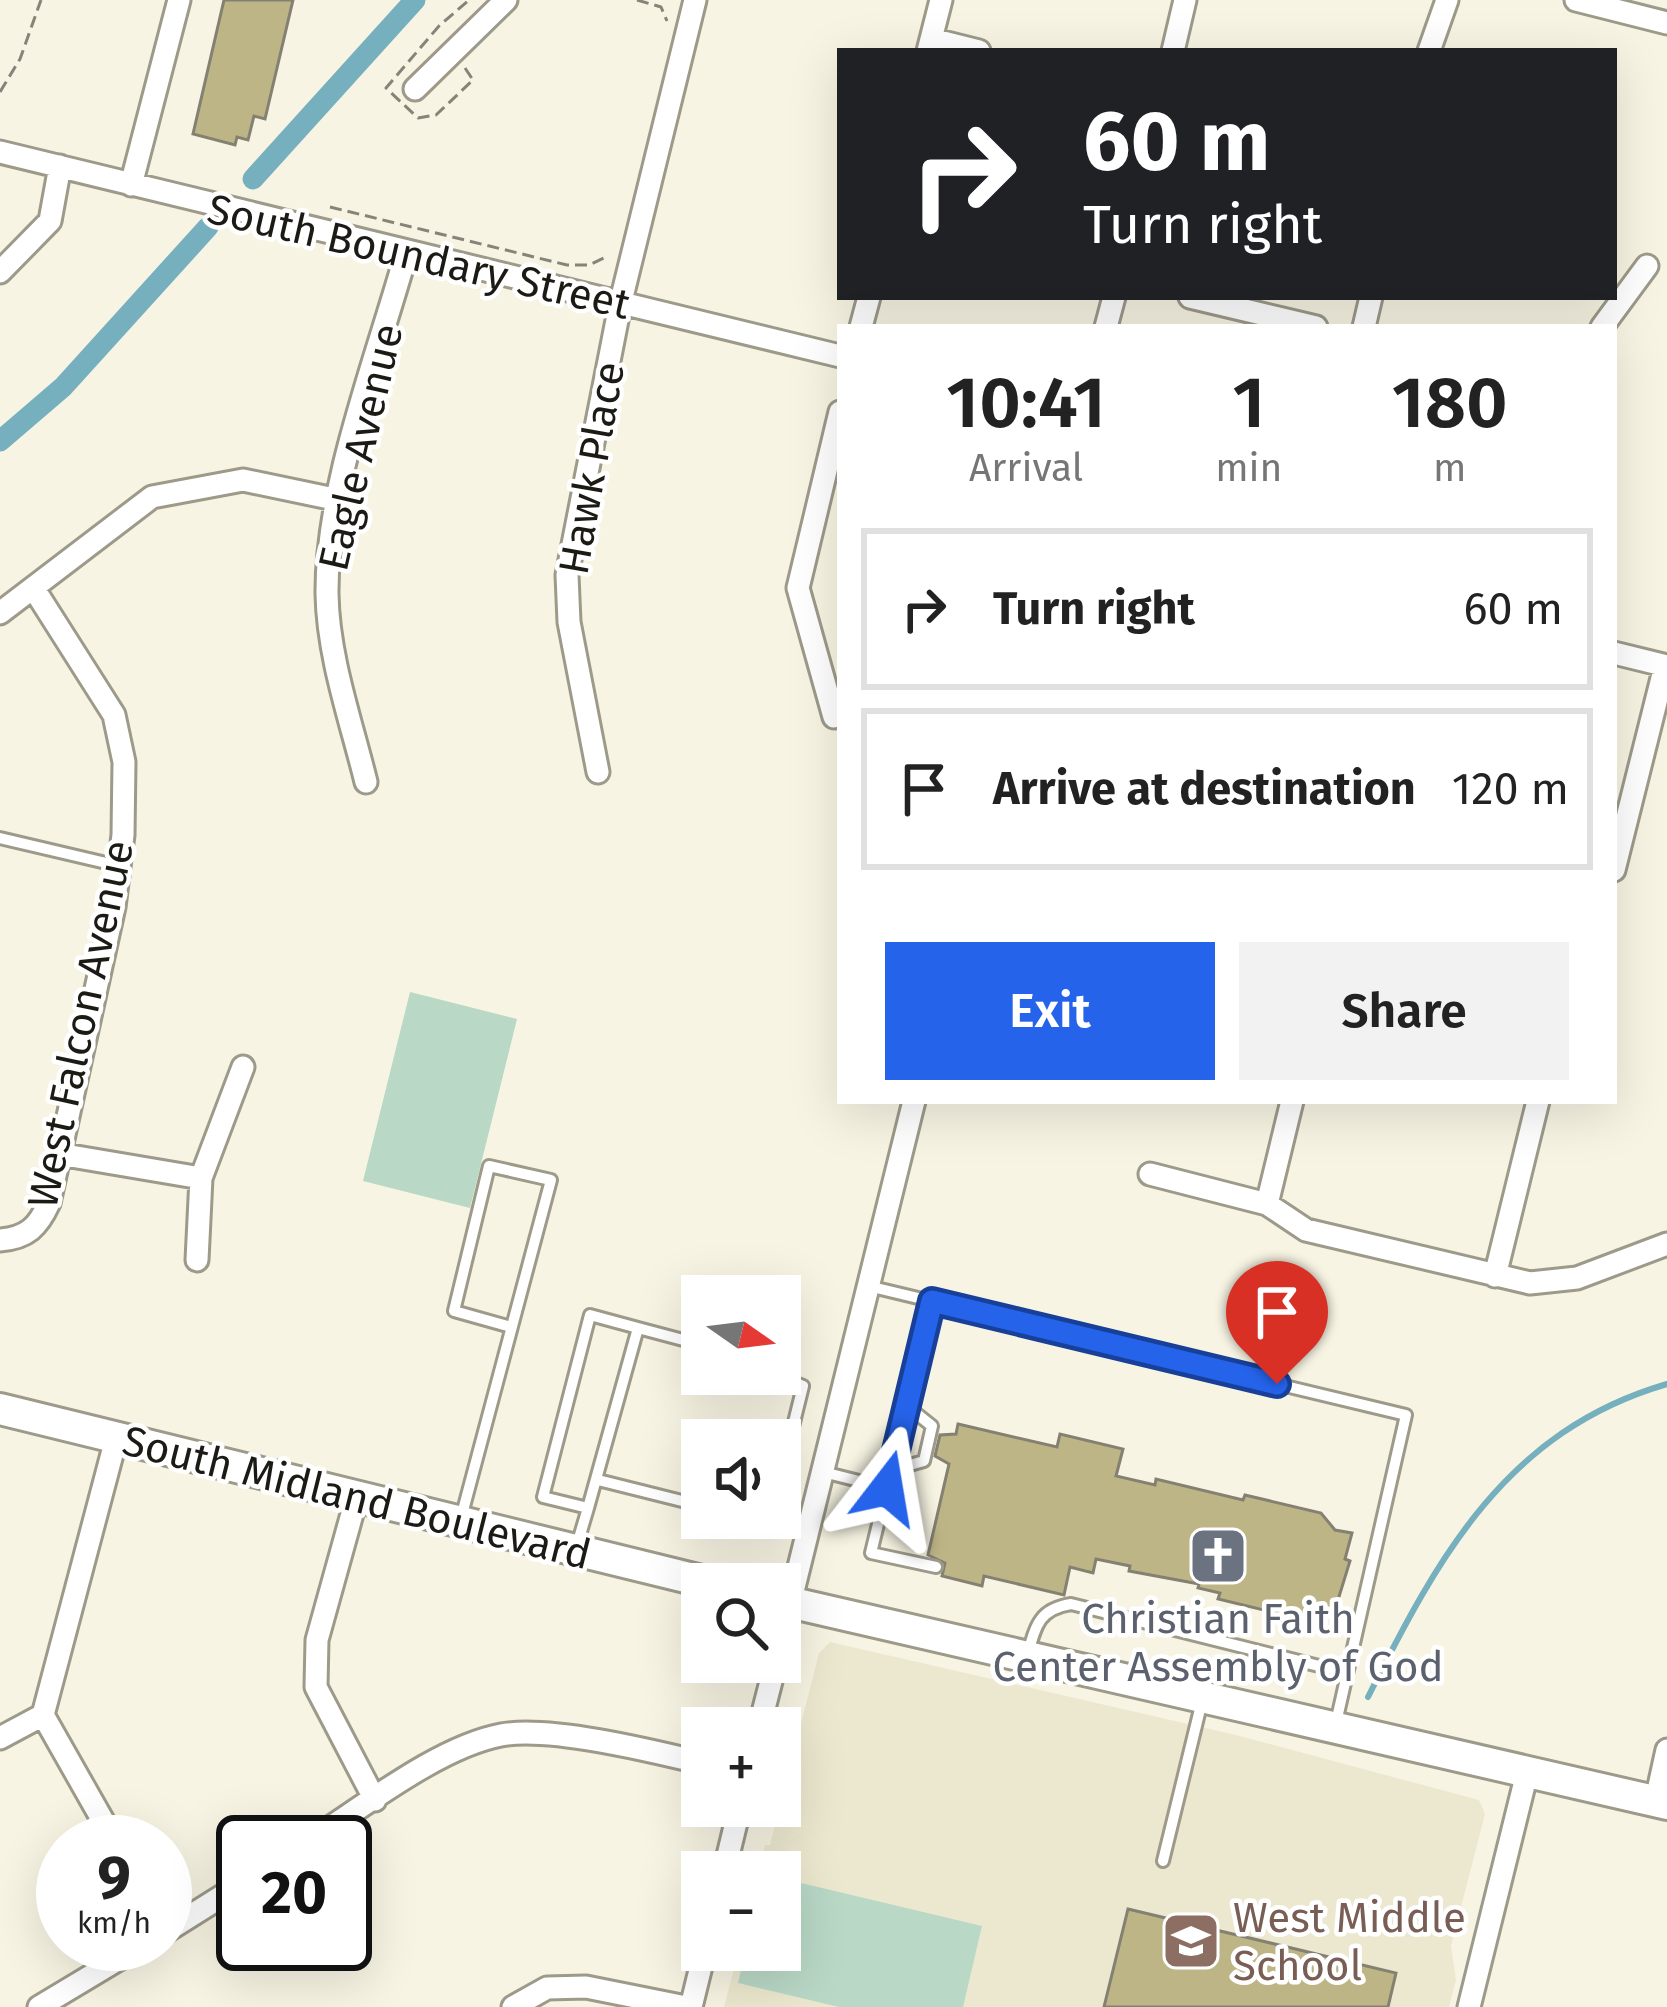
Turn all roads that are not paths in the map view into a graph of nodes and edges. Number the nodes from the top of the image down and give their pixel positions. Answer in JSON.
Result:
{"nodes":[{"id":1,"x":179,"y":0,"type":"edge"},
{"id":2,"x":506,"y":0,"type":"edge"},
{"id":3,"x":695,"y":0,"type":"edge"},
{"id":4,"x":941,"y":0,"type":"edge"},
{"id":5,"x":1185,"y":0,"type":"edge"},
{"id":6,"x":1448,"y":0,"type":"edge"},
{"id":7,"x":1576,"y":0,"type":"edge"},
{"id":8,"x":1667,"y":23,"type":"edge"},
{"id":9,"x":930,"y":45,"type":"edge"},
{"id":10,"x":1174,"y":48,"type":"edge"},
{"id":11,"x":1430,"y":48,"type":"edge"},
{"id":12,"x":416,"y":89,"type":"dead end"},
{"id":13,"x":0,"y":152,"type":"edge"},
{"id":14,"x":60,"y":166,"type":"junction"},
{"id":15,"x":131,"y":185,"type":"junction"},
{"id":16,"x":406,"y":254,"type":"junction"},
{"id":17,"x":1647,"y":266,"type":"dead end"},
{"id":18,"x":0,"y":272,"type":"edge"},
{"id":19,"x":1203,"y":300,"type":"edge"},
{"id":20,"x":620,"y":304,"type":"junction"},
{"id":21,"x":1303,"y":324,"type":"edge"},
{"id":22,"x":1603,"y":324,"type":"edge"},
{"id":23,"x":837,"y":355,"type":"edge"},
{"id":24,"x":837,"y":425,"type":"edge"},
{"id":25,"x":338,"y":500,"type":"junction"},
{"id":26,"x":34,"y":589,"type":"junction"},
{"id":27,"x":0,"y":613,"type":"edge"},
{"id":28,"x":1617,"y":654,"type":"edge"},
{"id":29,"x":1666,"y":666,"type":"edge"},
{"id":30,"x":834,"y":717,"type":"dead end"},
{"id":31,"x":598,"y":772,"type":"dead end"},
{"id":32,"x":366,"y":782,"type":"dead end"},
{"id":33,"x":0,"y":838,"type":"edge"},
{"id":34,"x":1617,"y":858,"type":"edge"},
{"id":35,"x":119,"y":866,"type":"junction"},
{"id":36,"x":243,"y":1067,"type":"dead end"},
{"id":37,"x":913,"y":1104,"type":"edge"},
{"id":38,"x":1291,"y":1104,"type":"edge"},
{"id":39,"x":1537,"y":1104,"type":"edge"},
{"id":40,"x":59,"y":1154,"type":"junction"},
{"id":41,"x":1150,"y":1174,"type":"dead end"},
{"id":42,"x":201,"y":1178,"type":"junction"},
{"id":43,"x":1267,"y":1204,"type":"junction"},
{"id":44,"x":0,"y":1240,"type":"edge"},
{"id":45,"x":1667,"y":1244,"type":"edge"},
{"id":46,"x":197,"y":1260,"type":"dead end"},
{"id":47,"x":1495,"y":1276,"type":"junction"},
{"id":48,"x":868,"y":1286,"type":"junction"},
{"id":49,"x":932,"y":1301,"type":"junction"},
{"id":50,"x":511,"y":1328,"type":"junction"},
{"id":51,"x":638,"y":1328,"type":"junction"},
{"id":52,"x":681,"y":1339,"type":"edge"},
{"id":53,"x":907,"y":1406,"type":"junction"},
{"id":54,"x":0,"y":1409,"type":"edge"},
{"id":55,"x":116,"y":1439,"type":"junction"},
{"id":56,"x":823,"y":1472,"type":"junction"},
{"id":57,"x":598,"y":1480,"type":"junction"},
{"id":58,"x":887,"y":1488,"type":"junction"},
{"id":59,"x":357,"y":1496,"type":"junction"},
{"id":60,"x":681,"y":1500,"type":"edge"},
{"id":61,"x":588,"y":1508,"type":"junction"},
{"id":62,"x":460,"y":1522,"type":"junction"},
{"id":63,"x":575,"y":1550,"type":"junction"},
{"id":64,"x":796,"y":1563,"type":"edge"},
{"id":65,"x":935,"y":1568,"type":"dead end"},
{"id":66,"x":681,"y":1576,"type":"edge"},
{"id":67,"x":801,"y":1606,"type":"edge"},
{"id":68,"x":1027,"y":1657,"type":"junction"},
{"id":69,"x":1347,"y":1673,"type":"junction"},
{"id":70,"x":1203,"y":1698,"type":"junction"},
{"id":71,"x":43,"y":1715,"type":"junction"},
{"id":72,"x":1334,"y":1728,"type":"junction"},
{"id":73,"x":0,"y":1738,"type":"edge"},
{"id":74,"x":1667,"y":1750,"type":"edge"},
{"id":75,"x":681,"y":1758,"type":"edge"},
{"id":76,"x":1527,"y":1773,"type":"junction"},
{"id":77,"x":375,"y":1800,"type":"junction"},
{"id":78,"x":1662,"y":1802,"type":"edge"},
{"id":79,"x":100,"y":1815,"type":"edge"},
{"id":80,"x":351,"y":1815,"type":"edge"},
{"id":81,"x":1163,"y":1861,"type":"dead end"},
{"id":82,"x":99,"y":1971,"type":"edge"},
{"id":83,"x":699,"y":1971,"type":"edge"},
{"id":84,"x":39,"y":2007,"type":"edge"},
{"id":85,"x":513,"y":2007,"type":"edge"},
{"id":86,"x":688,"y":2007,"type":"edge"},
{"id":87,"x":1469,"y":2007,"type":"edge"}],
"edges":[{"from":1,"to":15,"type":"street"},
{"from":2,"to":12,"type":"street"},
{"from":3,"to":20,"type":"street","name":"Hawk Place"},
{"from":4,"to":9,"type":"street"},
{"from":5,"to":10,"type":"street"},
{"from":6,"to":11,"type":"street"},
{"from":7,"to":8,"type":"street"},
{"from":13,"to":14,"type":"street","name":"South Boundary Street"},
{"from":14,"to":15,"type":"street","name":"South Boundary Street"},
{"from":14,"to":18,"type":"street"},
{"from":15,"to":16,"type":"street","name":"South Boundary Street"},
{"from":16,"to":20,"type":"street","name":"South Boundary Street"},
{"from":16,"to":25,"type":"street","name":"Eagle Avenue"},
{"from":17,"to":22,"type":"street"},
{"from":19,"to":21,"type":"street"},
{"from":20,"to":23,"type":"street","name":"South Boundary Street"},
{"from":20,"to":31,"type":"street","name":"Hawk Place"},
{"from":24,"to":30,"type":"street"},
{"from":25,"to":26,"type":"street"},
{"from":25,"to":32,"type":"street","name":"Eagle Avenue"},
{"from":26,"to":27,"type":"street"},
{"from":26,"to":35,"type":"street","name":"West Falcon Avenue"},
{"from":28,"to":29,"type":"street"},
{"from":29,"to":34,"type":"street"},
{"from":33,"to":35,"type":"lane"},
{"from":35,"to":40,"type":"street","name":"West Falcon Avenue"},
{"from":36,"to":42,"type":"street"},
{"from":37,"to":48,"type":"street"},
{"from":38,"to":43,"type":"street"},
{"from":39,"to":47,"type":"street"},
{"from":40,"to":42,"type":"street"},
{"from":40,"to":44,"type":"street","name":"West Falcon Avenue"},
{"from":41,"to":43,"type":"street"},
{"from":42,"to":46,"type":"street"},
{"from":43,"to":47,"type":"street"},
{"from":45,"to":47,"type":"street"},
{"from":48,"to":49,"type":"lane"},
{"from":48,"to":56,"type":"street"},
{"from":49,"to":53,"type":"lane"},
{"from":49,"to":69,"type":"lane"},
{"from":50,"to":50,"type":"lane"},
{"from":50,"to":62,"type":"lane"},
{"from":51,"to":52,"type":"lane"},
{"from":51,"to":57,"type":"lane"},
{"from":51,"to":61,"type":"lane"},
{"from":53,"to":58,"type":"lane"},
{"from":53,"to":58,"type":"lane"},
{"from":54,"to":55,"type":"main road","name":"South Midland Boulevard"},
{"from":55,"to":59,"type":"main road","name":"South Midland Boulevard"},
{"from":55,"to":71,"type":"street"},
{"from":56,"to":58,"type":"lane"},
{"from":56,"to":64,"type":"street"},
{"from":57,"to":60,"type":"lane"},
{"from":57,"to":61,"type":"lane"},
{"from":58,"to":65,"type":"lane"},
{"from":59,"to":62,"type":"main road","name":"South Midland Boulevard"},
{"from":59,"to":77,"type":"street"},
{"from":61,"to":63,"type":"lane"},
{"from":62,"to":63,"type":"main road","name":"South Midland Boulevard"},
{"from":63,"to":66,"type":"main road","name":"South Midland Boulevard"},
{"from":67,"to":68,"type":"main road"},
{"from":68,"to":69,"type":"lane"},
{"from":68,"to":70,"type":"main road"},
{"from":69,"to":72,"type":"lane"},
{"from":70,"to":72,"type":"main road"},
{"from":70,"to":81,"type":"lane"},
{"from":71,"to":73,"type":"street"},
{"from":71,"to":79,"type":"street"},
{"from":72,"to":76,"type":"main road"},
{"from":74,"to":78,"type":"street"},
{"from":75,"to":77,"type":"street"},
{"from":76,"to":78,"type":"main road"},
{"from":76,"to":87,"type":"street"},
{"from":77,"to":80,"type":"street"},
{"from":82,"to":84,"type":"street"},
{"from":83,"to":86,"type":"street"},
{"from":85,"to":86,"type":"street"}]}
